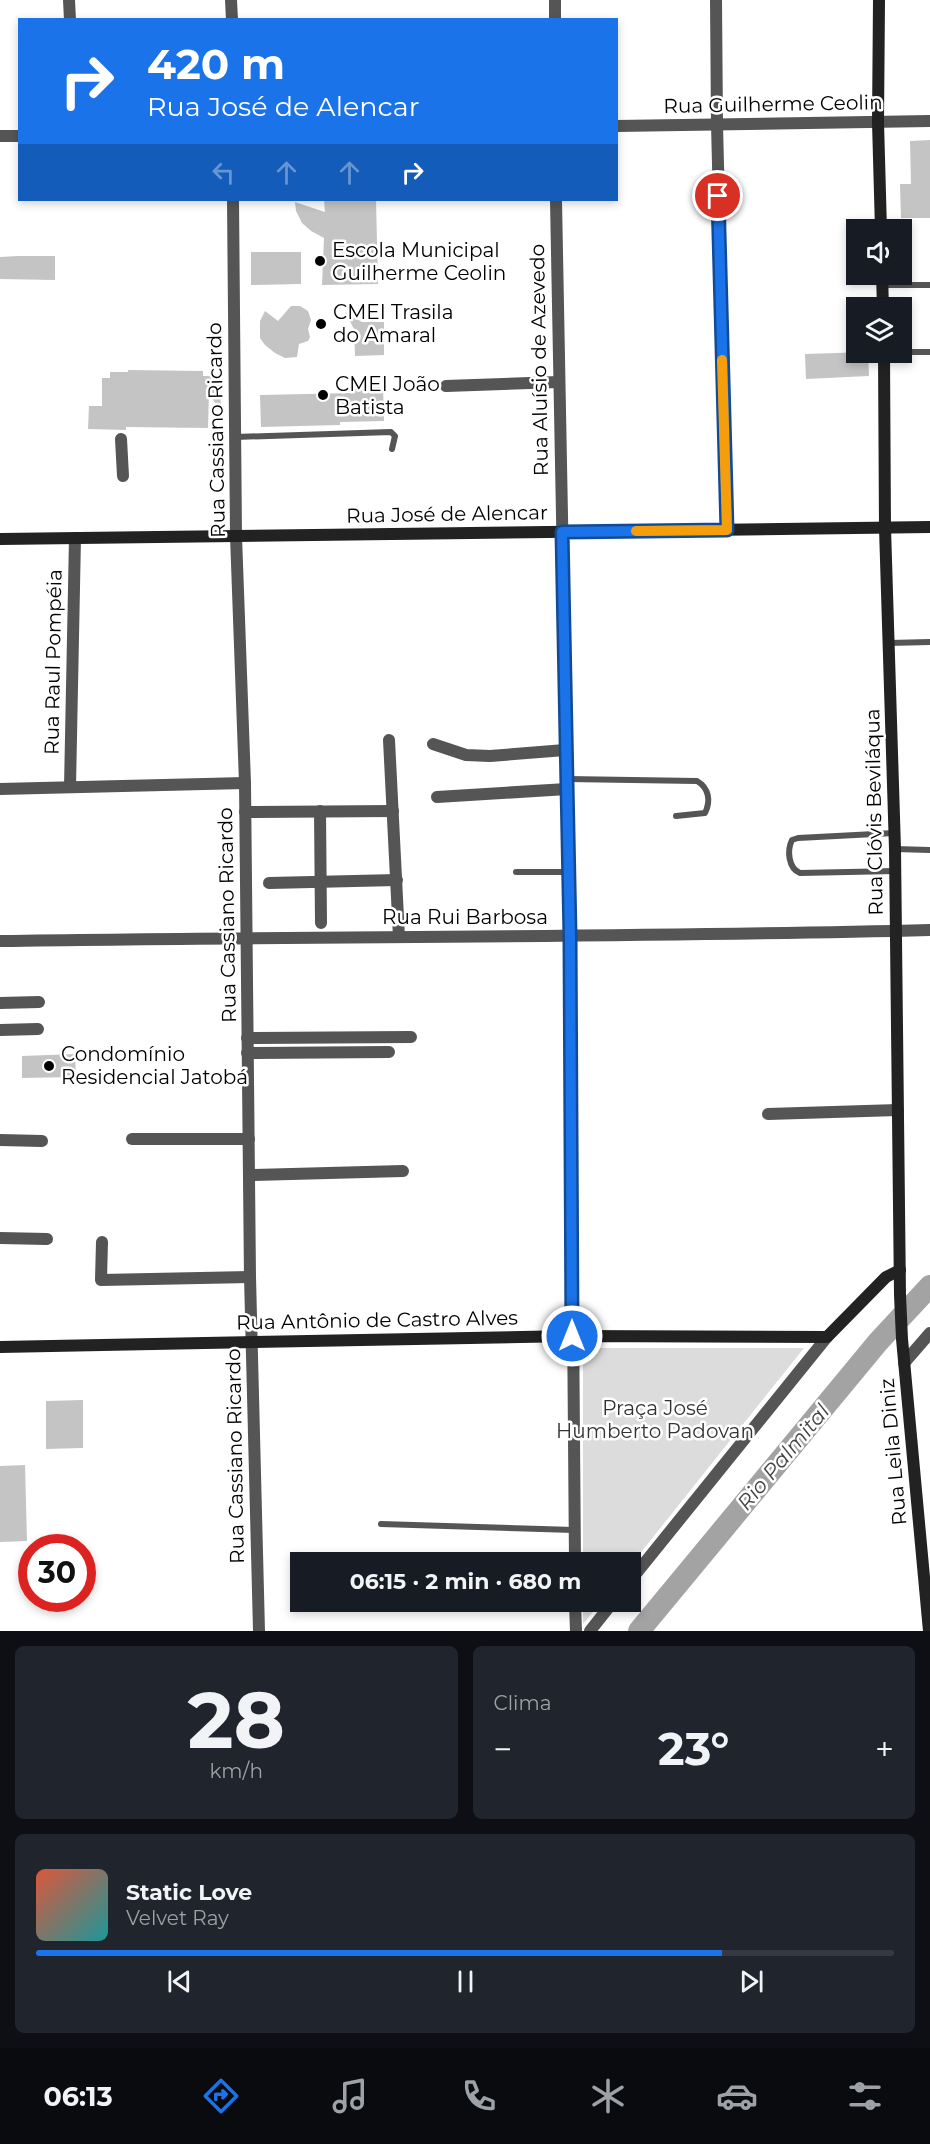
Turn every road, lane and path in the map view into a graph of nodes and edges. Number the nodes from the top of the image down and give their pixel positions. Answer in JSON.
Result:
{"nodes":[{"id":1,"x":69,"y":0,"type":"edge"},
{"id":2,"x":231,"y":0,"type":"edge"},
{"id":3,"x":555,"y":0,"type":"edge"},
{"id":4,"x":716,"y":0,"type":"edge"},
{"id":5,"x":879,"y":0,"type":"edge"},
{"id":6,"x":70,"y":18,"type":"edge"},
{"id":7,"x":232,"y":18,"type":"edge"},
{"id":8,"x":555,"y":18,"type":"edge"},
{"id":9,"x":878,"y":122,"type":"junction"},
{"id":10,"x":930,"y":122,"type":"edge"},
{"id":11,"x":717,"y":124,"type":"junction"},
{"id":12,"x":618,"y":126,"type":"edge"},
{"id":13,"x":0,"y":136,"type":"edge"},
{"id":14,"x":18,"y":136,"type":"edge"},
{"id":15,"x":233,"y":201,"type":"edge"},
{"id":16,"x":556,"y":201,"type":"edge"},
{"id":17,"x":881,"y":219,"type":"edge"},
{"id":18,"x":912,"y":283,"type":"edge"},
{"id":19,"x":930,"y":285,"type":"edge"},
{"id":20,"x":912,"y":352,"type":"edge"},
{"id":21,"x":930,"y":352,"type":"edge"},
{"id":22,"x":887,"y":363,"type":"edge"},
{"id":23,"x":559,"y":382,"type":"junction"},
{"id":24,"x":446,"y":386,"type":"dead end"},
{"id":25,"x":236,"y":437,"type":"junction"},
{"id":26,"x":121,"y":439,"type":"dead end"},
{"id":27,"x":392,"y":449,"type":"dead end"},
{"id":28,"x":123,"y":476,"type":"dead end"},
{"id":29,"x":930,"y":527,"type":"edge"},
{"id":30,"x":885,"y":528,"type":"junction"},
{"id":31,"x":727,"y":530,"type":"junction"},
{"id":32,"x":562,"y":532,"type":"junction"},
{"id":33,"x":236,"y":536,"type":"junction"},
{"id":34,"x":75,"y":538,"type":"junction"},
{"id":35,"x":0,"y":539,"type":"edge"},
{"id":36,"x":930,"y":642,"type":"edge"},
{"id":37,"x":890,"y":643,"type":"junction"},
{"id":38,"x":389,"y":740,"type":"dead end"},
{"id":39,"x":434,"y":744,"type":"dead end"},
{"id":40,"x":565,"y":750,"type":"junction"},
{"id":41,"x":245,"y":783,"type":"junction"},
{"id":42,"x":567,"y":784,"type":"junction"},
{"id":43,"x":70,"y":787,"type":"junction"},
{"id":44,"x":0,"y":789,"type":"edge"},
{"id":45,"x":436,"y":797,"type":"dead end"},
{"id":46,"x":320,"y":811,"type":"junction"},
{"id":47,"x":393,"y":811,"type":"junction"},
{"id":48,"x":245,"y":812,"type":"junction"},
{"id":49,"x":676,"y":816,"type":"dead end"},
{"id":50,"x":895,"y":833,"type":"junction"},
{"id":51,"x":895,"y":849,"type":"junction"},
{"id":52,"x":930,"y":850,"type":"edge"},
{"id":53,"x":896,"y":871,"type":"junction"},
{"id":54,"x":516,"y":872,"type":"dead end"},
{"id":55,"x":568,"y":872,"type":"junction"},
{"id":56,"x":397,"y":880,"type":"junction"},
{"id":57,"x":321,"y":882,"type":"junction"},
{"id":58,"x":269,"y":883,"type":"dead end"},
{"id":59,"x":321,"y":923,"type":"dead end"},
{"id":60,"x":896,"y":930,"type":"junction"},
{"id":61,"x":930,"y":930,"type":"edge"},
{"id":62,"x":570,"y":936,"type":"junction"},
{"id":63,"x":247,"y":937,"type":"junction"},
{"id":64,"x":399,"y":937,"type":"junction"},
{"id":65,"x":0,"y":941,"type":"edge"},
{"id":66,"x":39,"y":1002,"type":"dead end"},
{"id":67,"x":0,"y":1003,"type":"edge"},
{"id":68,"x":38,"y":1029,"type":"dead end"},
{"id":69,"x":0,"y":1030,"type":"edge"},
{"id":70,"x":411,"y":1037,"type":"dead end"},
{"id":71,"x":247,"y":1038,"type":"junction"},
{"id":72,"x":389,"y":1052,"type":"dead end"},
{"id":73,"x":247,"y":1053,"type":"junction"},
{"id":74,"x":898,"y":1110,"type":"junction"},
{"id":75,"x":768,"y":1114,"type":"dead end"},
{"id":76,"x":132,"y":1139,"type":"dead end"},
{"id":77,"x":249,"y":1139,"type":"junction"},
{"id":78,"x":0,"y":1140,"type":"edge"},
{"id":79,"x":42,"y":1141,"type":"dead end"},
{"id":80,"x":403,"y":1171,"type":"dead end"},
{"id":81,"x":250,"y":1175,"type":"junction"},
{"id":82,"x":900,"y":1235,"type":"junction"},
{"id":83,"x":0,"y":1238,"type":"edge"},
{"id":84,"x":47,"y":1239,"type":"dead end"},
{"id":85,"x":102,"y":1242,"type":"dead end"},
{"id":86,"x":900,"y":1270,"type":"junction"},
{"id":87,"x":250,"y":1277,"type":"junction"},
{"id":88,"x":886,"y":1277,"type":"junction"},
{"id":89,"x":930,"y":1333,"type":"edge"},
{"id":90,"x":572,"y":1336,"type":"junction"},
{"id":91,"x":827,"y":1336,"type":"junction"},
{"id":92,"x":252,"y":1341,"type":"junction"},
{"id":93,"x":0,"y":1347,"type":"edge"},
{"id":94,"x":904,"y":1363,"type":"junction"},
{"id":95,"x":381,"y":1524,"type":"dead end"},
{"id":96,"x":574,"y":1530,"type":"junction"},
{"id":97,"x":574,"y":1552,"type":"edge"},
{"id":98,"x":641,"y":1567,"type":"edge"},
{"id":99,"x":575,"y":1612,"type":"edge"},
{"id":100,"x":605,"y":1612,"type":"edge"},
{"id":101,"x":259,"y":1631,"type":"edge"},
{"id":102,"x":576,"y":1631,"type":"edge"},
{"id":103,"x":590,"y":1631,"type":"edge"},
{"id":104,"x":929,"y":1631,"type":"edge"}],
"edges":[{"from":1,"to":6,"type":"street"},
{"from":2,"to":7,"type":"street"},
{"from":3,"to":8,"type":"street"},
{"from":4,"to":11,"type":"street"},
{"from":5,"to":9,"type":"street"},
{"from":9,"to":10,"type":"street","name":"Rua Guilherme Ceolin"},
{"from":9,"to":11,"type":"street","name":"Rua Guilherme Ceolin"},
{"from":9,"to":17,"type":"street"},
{"from":11,"to":12,"type":"street","name":"Rua Guilherme Ceolin"},
{"from":11,"to":31,"type":"street"},
{"from":13,"to":14,"type":"street"},
{"from":15,"to":25,"type":"street","name":"Rua Cassiano Ricardo"},
{"from":16,"to":23,"type":"street","name":"Rua Aluísio de Azevedo"},
{"from":18,"to":19,"type":"lane"},
{"from":20,"to":21,"type":"lane"},
{"from":22,"to":30,"type":"street","name":"Rua Clóvis Beviláqua"},
{"from":23,"to":24,"type":"street"},
{"from":23,"to":32,"type":"street","name":"Rua Aluísio de Azevedo"},
{"from":25,"to":27,"type":"lane"},
{"from":25,"to":33,"type":"street","name":"Rua Cassiano Ricardo"},
{"from":26,"to":28,"type":"street"},
{"from":29,"to":30,"type":"street","name":"Rua José de Alencar"},
{"from":30,"to":31,"type":"street","name":"Rua José de Alencar"},
{"from":30,"to":37,"type":"street","name":"Rua Clóvis Beviláqua"},
{"from":31,"to":32,"type":"street","name":"Rua José de Alencar"},
{"from":32,"to":33,"type":"street","name":"Rua José de Alencar"},
{"from":32,"to":40,"type":"street","name":"Rua Aluísio de Azevedo"},
{"from":33,"to":34,"type":"street","name":"Rua José de Alencar"},
{"from":33,"to":41,"type":"street","name":"Rua Cassiano Ricardo"},
{"from":34,"to":35,"type":"street","name":"Rua José de Alencar"},
{"from":34,"to":43,"type":"street","name":"Rua Raul Pompéia"},
{"from":36,"to":37,"type":"lane"},
{"from":37,"to":50,"type":"street","name":"Rua Clóvis Beviláqua"},
{"from":38,"to":47,"type":"street"},
{"from":39,"to":40,"type":"street"},
{"from":40,"to":42,"type":"street","name":"Rua Aluísio de Azevedo"},
{"from":41,"to":43,"type":"street"},
{"from":41,"to":48,"type":"street","name":"Rua Cassiano Ricardo"},
{"from":42,"to":45,"type":"street"},
{"from":42,"to":49,"type":"lane"},
{"from":42,"to":55,"type":"street","name":"Rua Aluísio de Azevedo"},
{"from":43,"to":44,"type":"street"},
{"from":46,"to":47,"type":"street"},
{"from":46,"to":48,"type":"street"},
{"from":46,"to":57,"type":"street"},
{"from":47,"to":56,"type":"street"},
{"from":48,"to":63,"type":"street","name":"Rua Cassiano Ricardo"},
{"from":50,"to":51,"type":"street","name":"Rua Clóvis Beviláqua"},
{"from":50,"to":53,"type":"lane"},
{"from":51,"to":52,"type":"lane"},
{"from":51,"to":53,"type":"street","name":"Rua Clóvis Beviláqua"},
{"from":53,"to":60,"type":"street","name":"Rua Clóvis Beviláqua"},
{"from":54,"to":55,"type":"lane"},
{"from":55,"to":62,"type":"street","name":"Rua Aluísio de Azevedo"},
{"from":56,"to":57,"type":"street"},
{"from":56,"to":64,"type":"street"},
{"from":57,"to":58,"type":"street"},
{"from":57,"to":59,"type":"street"},
{"from":60,"to":61,"type":"street","name":"Rua Rui Barbosa"},
{"from":60,"to":62,"type":"street","name":"Rua Rui Barbosa"},
{"from":60,"to":74,"type":"street","name":"Rua Clóvis Beviláqua"},
{"from":62,"to":64,"type":"street","name":"Rua Rui Barbosa"},
{"from":62,"to":90,"type":"street","name":"Rua Aluísio de Azevedo"},
{"from":63,"to":64,"type":"street","name":"Rua Rui Barbosa"},
{"from":63,"to":65,"type":"street","name":"Rua Rui Barbosa"},
{"from":63,"to":71,"type":"street","name":"Rua Cassiano Ricardo"},
{"from":66,"to":67,"type":"street"},
{"from":68,"to":69,"type":"street"},
{"from":70,"to":71,"type":"street"},
{"from":71,"to":73,"type":"street","name":"Rua Cassiano Ricardo"},
{"from":72,"to":73,"type":"street"},
{"from":73,"to":77,"type":"street","name":"Rua Cassiano Ricardo"},
{"from":74,"to":75,"type":"street"},
{"from":74,"to":82,"type":"street","name":"Rua Clóvis Beviláqua"},
{"from":76,"to":77,"type":"street"},
{"from":77,"to":81,"type":"street","name":"Rua Cassiano Ricardo"},
{"from":78,"to":79,"type":"street"},
{"from":80,"to":81,"type":"street"},
{"from":81,"to":87,"type":"street","name":"Rua Cassiano Ricardo"},
{"from":82,"to":86,"type":"street","name":"Rua Clóvis Beviláqua"},
{"from":82,"to":88,"type":"street"},
{"from":83,"to":84,"type":"street"},
{"from":85,"to":87,"type":"street"},
{"from":86,"to":88,"type":"street"},
{"from":86,"to":94,"type":"street","name":"Rua Leila Diniz"},
{"from":87,"to":92,"type":"street","name":"Rua Cassiano Ricardo"},
{"from":88,"to":91,"type":"street"},
{"from":89,"to":94,"type":"street"},
{"from":90,"to":91,"type":"street","name":"Rua Antônio de Castro Alves"},
{"from":90,"to":92,"type":"street","name":"Rua Antônio de Castro Alves"},
{"from":90,"to":96,"type":"street","name":"Rua Aluísio de Azevedo"},
{"from":91,"to":98,"type":"street"},
{"from":92,"to":93,"type":"street","name":"Rua Antônio de Castro Alves"},
{"from":92,"to":101,"type":"street","name":"Rua Cassiano Ricardo"},
{"from":94,"to":104,"type":"street","name":"Rua Leila Diniz"},
{"from":95,"to":96,"type":"lane"},
{"from":96,"to":97,"type":"street","name":"Rua Aluísio de Azevedo"},
{"from":99,"to":102,"type":"street"},
{"from":100,"to":103,"type":"street"}]}
